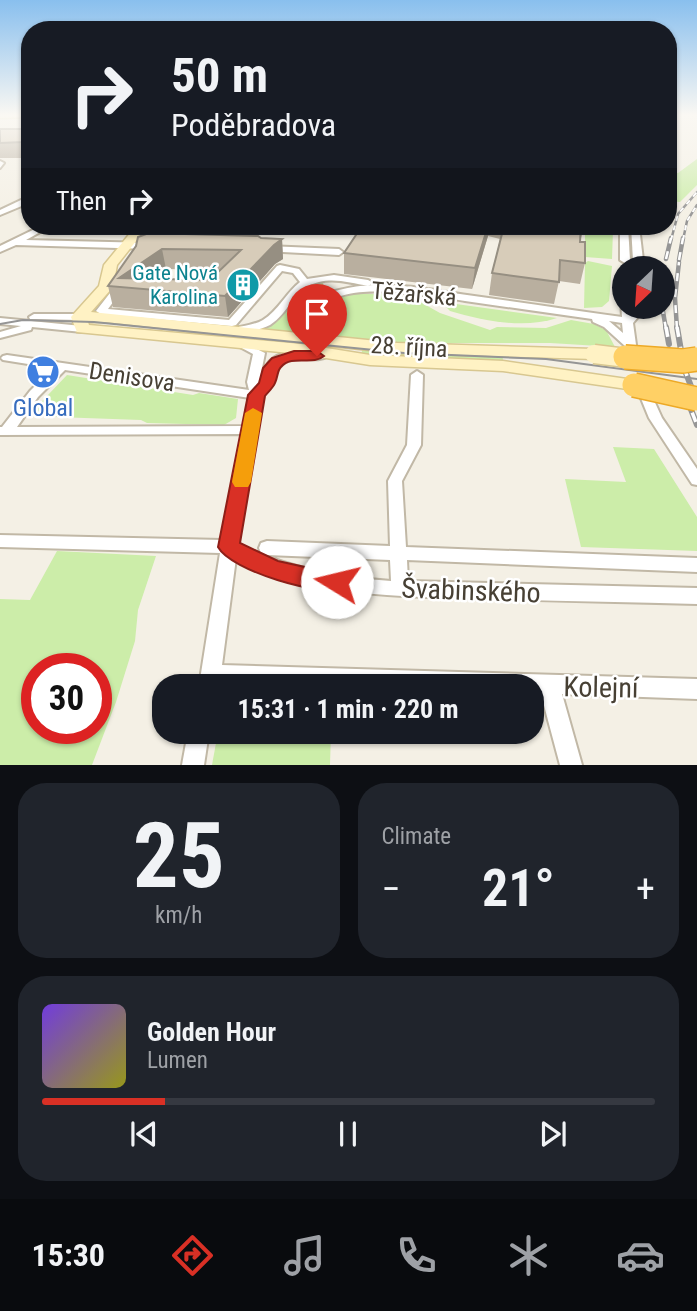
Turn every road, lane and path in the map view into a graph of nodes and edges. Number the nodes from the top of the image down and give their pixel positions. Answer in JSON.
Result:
{"nodes":[{"id":1,"x":21,"y":205,"type":"edge"},
{"id":2,"x":0,"y":213,"type":"edge"},
{"id":3,"x":29,"y":235,"type":"edge"},
{"id":4,"x":134,"y":235,"type":"edge"},
{"id":5,"x":250,"y":235,"type":"edge"},
{"id":6,"x":624,"y":235,"type":"edge"},
{"id":7,"x":636,"y":235,"type":"edge"},
{"id":8,"x":15,"y":242,"type":"junction"},
{"id":9,"x":124,"y":246,"type":"junction"},
{"id":10,"x":241,"y":248,"type":"edge"},
{"id":11,"x":257,"y":248,"type":"junction"},
{"id":12,"x":0,"y":249,"type":"edge"},
{"id":13,"x":157,"y":250,"type":"edge"},
{"id":14,"x":339,"y":252,"type":"dead end"},
{"id":15,"x":250,"y":256,"type":"edge"},
{"id":16,"x":625,"y":256,"type":"edge"},
{"id":17,"x":637,"y":256,"type":"edge"},
{"id":18,"x":286,"y":262,"type":"junction"},
{"id":19,"x":128,"y":274,"type":"edge"},
{"id":20,"x":360,"y":282,"type":"junction"},
{"id":21,"x":305,"y":283,"type":"junction"},
{"id":22,"x":403,"y":289,"type":"junction"},
{"id":23,"x":341,"y":292,"type":"junction"},
{"id":24,"x":612,"y":308,"type":"edge"},
{"id":25,"x":0,"y":314,"type":"edge"},
{"id":26,"x":584,"y":314,"type":"junction"},
{"id":27,"x":27,"y":317,"type":"junction"},
{"id":28,"x":0,"y":321,"type":"edge"},
{"id":29,"x":629,"y":321,"type":"joint"},
{"id":30,"x":80,"y":323,"type":"junction"},
{"id":31,"x":45,"y":326,"type":"junction"},
{"id":32,"x":228,"y":330,"type":"junction"},
{"id":33,"x":0,"y":335,"type":"edge"},
{"id":34,"x":246,"y":346,"type":"junction"},
{"id":35,"x":333,"y":349,"type":"junction"},
{"id":36,"x":629,"y":352,"type":"junction"},
{"id":37,"x":7,"y":358,"type":"dead end"},
{"id":38,"x":503,"y":358,"type":"junction"},
{"id":39,"x":697,"y":359,"type":"edge"},
{"id":40,"x":62,"y":366,"type":"junction"},
{"id":41,"x":697,"y":367,"type":"edge"},
{"id":42,"x":417,"y":375,"type":"dead end"},
{"id":43,"x":640,"y":391,"type":"junction"},
{"id":44,"x":257,"y":395,"type":"junction"},
{"id":45,"x":697,"y":397,"type":"edge"},
{"id":46,"x":4,"y":430,"type":"edge"},
{"id":47,"x":251,"y":430,"type":"junction"},
{"id":48,"x":697,"y":480,"type":"edge"},
{"id":49,"x":0,"y":541,"type":"edge"},
{"id":50,"x":229,"y":547,"type":"junction"},
{"id":51,"x":267,"y":548,"type":"dead end"},
{"id":52,"x":399,"y":552,"type":"junction"},
{"id":53,"x":697,"y":565,"type":"edge"},
{"id":54,"x":400,"y":588,"type":"junction"},
{"id":55,"x":697,"y":596,"type":"edge"},
{"id":56,"x":211,"y":674,"type":"edge"},
{"id":57,"x":544,"y":686,"type":"edge"},
{"id":58,"x":549,"y":686,"type":"junction"},
{"id":59,"x":697,"y":689,"type":"edge"},
{"id":60,"x":197,"y":744,"type":"edge"},
{"id":61,"x":193,"y":765,"type":"edge"},
{"id":62,"x":571,"y":765,"type":"edge"}],
"edges":[{"from":1,"to":2,"type":"street"},
{"from":3,"to":8,"type":"street"},
{"from":4,"to":9,"type":"street"},
{"from":5,"to":11,"type":"street"},
{"from":6,"to":16,"type":"street"},
{"from":7,"to":17,"type":"street"},
{"from":8,"to":9,"type":"street"},
{"from":8,"to":12,"type":"street"},
{"from":9,"to":13,"type":"street"},
{"from":9,"to":30,"type":"street"},
{"from":10,"to":11,"type":"street"},
{"from":11,"to":14,"type":"street"},
{"from":15,"to":18,"type":"street"},
{"from":18,"to":19,"type":"street"},
{"from":18,"to":21,"type":"street"},
{"from":20,"to":21,"type":"street"},
{"from":20,"to":22,"type":"street"},
{"from":20,"to":23,"type":"street"},
{"from":21,"to":32,"type":"street"},
{"from":22,"to":23,"type":"street","name":"Těžařská"},
{"from":22,"to":26,"type":"street","name":"Těžařská"},
{"from":23,"to":35,"type":"street","name":"Těžařská"},
{"from":24,"to":26,"type":"street","name":"Těžařská"},
{"from":25,"to":27,"type":"street","name":"28. října"},
{"from":26,"to":29,"type":"street","name":"Těžařská"},
{"from":26,"to":36,"type":"street","name":"Těžařská"},
{"from":27,"to":28,"type":"street"},
{"from":27,"to":30,"type":"street","name":"28. října"},
{"from":28,"to":31,"type":"street"},
{"from":29,"to":36,"type":"street"},
{"from":30,"to":31,"type":"street","name":"28. října"},
{"from":30,"to":32,"type":"street","name":"28. října"},
{"from":30,"to":34,"type":"street","name":"28. října"},
{"from":31,"to":33,"type":"street"},
{"from":32,"to":35,"type":"street","name":"28. října"},
{"from":34,"to":35,"type":"street","name":"28. října"},
{"from":34,"to":44,"type":"street"},
{"from":35,"to":38,"type":"street","name":"28. října"},
{"from":35,"to":44,"type":"street"},
{"from":36,"to":38,"type":"street","name":"28. října","bridge":true},
{"from":36,"to":39,"type":"highway","bridge":true},
{"from":36,"to":41,"type":"street","name":"28. října","bridge":true},
{"from":37,"to":40,"type":"street","name":"Denisova"},
{"from":38,"to":43,"type":"street","name":"28. října"},
{"from":40,"to":44,"type":"street","name":"Denisova"},
{"from":40,"to":46,"type":"street"},
{"from":42,"to":52,"type":"street"},
{"from":43,"to":45,"type":"highway","bridge":true},
{"from":43,"to":48,"type":"street"},
{"from":44,"to":47,"type":"street"},
{"from":46,"to":47,"type":"street"},
{"from":47,"to":50,"type":"street"},
{"from":49,"to":50,"type":"street","name":"Švabinského"},
{"from":50,"to":54,"type":"street","name":"Švabinského"},
{"from":50,"to":56,"type":"street"},
{"from":51,"to":52,"type":"street","name":"Švabinského"},
{"from":52,"to":53,"type":"street","name":"Švabinského"},
{"from":52,"to":54,"type":"street"},
{"from":54,"to":55,"type":"street","name":"Švabinského"},
{"from":57,"to":58,"type":"street","name":"Kolejní"},
{"from":58,"to":59,"type":"street","name":"Kolejní"},
{"from":58,"to":62,"type":"street"},
{"from":60,"to":61,"type":"street"}]}
